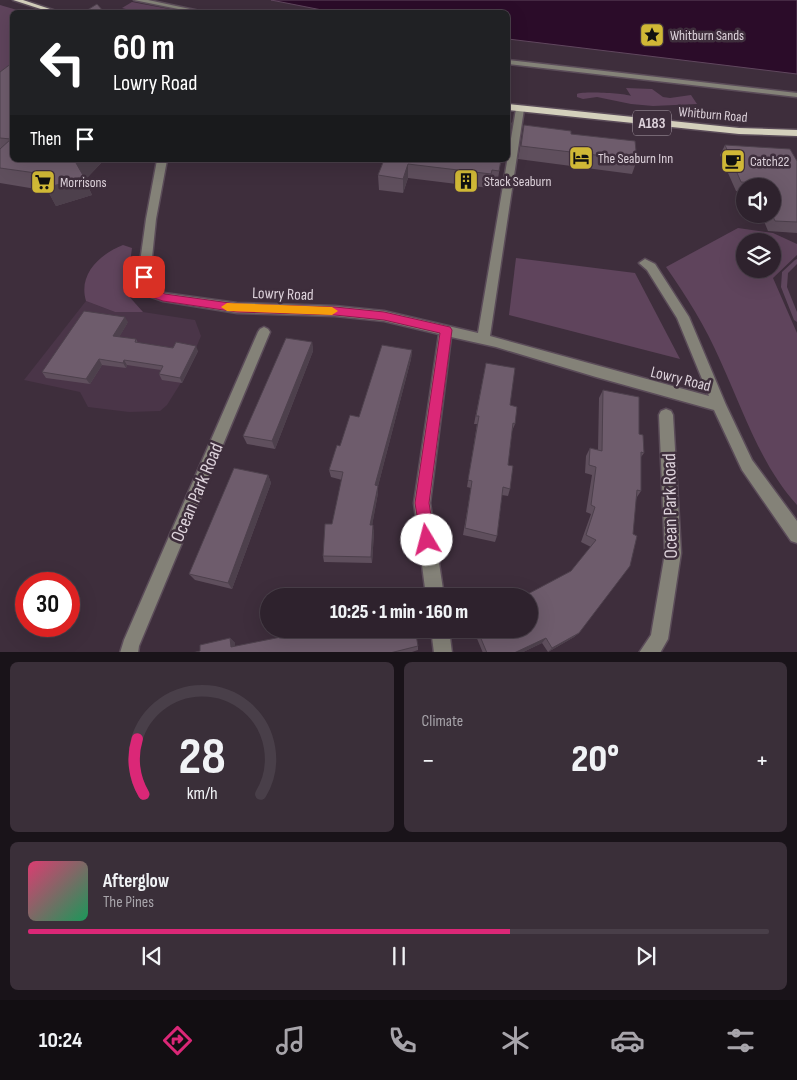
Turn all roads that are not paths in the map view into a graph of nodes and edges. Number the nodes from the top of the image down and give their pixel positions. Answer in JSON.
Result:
{"nodes":[{"id":1,"x":16,"y":0,"type":"edge"},
{"id":2,"x":137,"y":0,"type":"edge"},
{"id":3,"x":49,"y":10,"type":"edge"},
{"id":4,"x":190,"y":10,"type":"edge"},
{"id":5,"x":510,"y":62,"type":"edge"},
{"id":6,"x":797,"y":95,"type":"edge"},
{"id":7,"x":510,"y":107,"type":"edge"},
{"id":8,"x":520,"y":109,"type":"junction"},
{"id":9,"x":797,"y":133,"type":"edge"},
{"id":10,"x":162,"y":162,"type":"edge"},
{"id":11,"x":645,"y":263,"type":"dead end"},
{"id":12,"x":446,"y":330,"type":"junction"},
{"id":13,"x":264,"y":332,"type":"dead end"},
{"id":14,"x":483,"y":339,"type":"junction"},
{"id":15,"x":719,"y":405,"type":"junction"},
{"id":16,"x":666,"y":415,"type":"dead end"},
{"id":17,"x":797,"y":535,"type":"edge"},
{"id":18,"x":434,"y":588,"type":"edge"},
{"id":19,"x":441,"y":638,"type":"edge"},
{"id":20,"x":129,"y":652,"type":"edge"},
{"id":21,"x":443,"y":652,"type":"edge"},
{"id":22,"x":648,"y":652,"type":"edge"}],
"edges":[{"from":1,"to":3,"type":"main road"},
{"from":2,"to":4,"type":"street"},
{"from":5,"to":6,"type":"street"},
{"from":7,"to":8,"type":"main road","name":"Whitburn Road","number":"A183"},
{"from":8,"to":9,"type":"main road","name":"Whitburn Road","number":"A183"},
{"from":8,"to":14,"type":"street"},
{"from":10,"to":12,"type":"street","name":"Lowry Road"},
{"from":11,"to":15,"type":"street"},
{"from":12,"to":14,"type":"street","name":"Lowry Road"},
{"from":12,"to":18,"type":"street"},
{"from":13,"to":20,"type":"street","name":"Ocean Park Road"},
{"from":14,"to":15,"type":"street","name":"Lowry Road"},
{"from":15,"to":17,"type":"street"},
{"from":16,"to":22,"type":"street","name":"Ocean Park Road"},
{"from":19,"to":21,"type":"street"}]}
